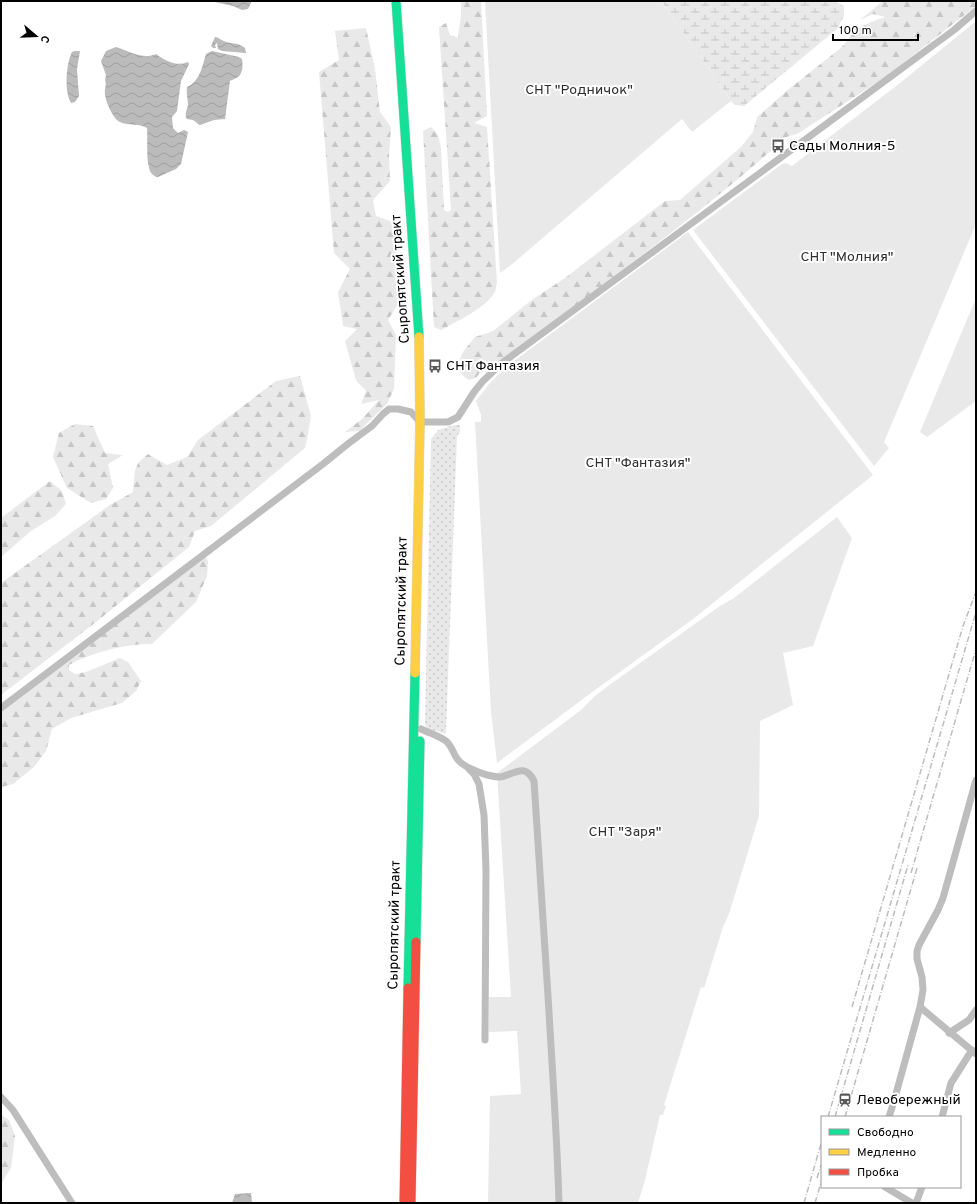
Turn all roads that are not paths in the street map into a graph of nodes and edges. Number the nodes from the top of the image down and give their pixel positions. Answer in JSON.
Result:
{"nodes":[{"id":1,"x":396,"y":1,"type":"edge"},
{"id":2,"x":402,"y":1,"type":"edge"},
{"id":3,"x":976,"y":11,"type":"edge"},
{"id":4,"x":423,"y":422,"type":"junction"},
{"id":5,"x":1,"y":708,"type":"edge"},
{"id":6,"x":421,"y":730,"type":"junction"},
{"id":7,"x":468,"y":767,"type":"junction"},
{"id":8,"x":976,"y":780,"type":"edge"},
{"id":9,"x":920,"y":1007,"type":"junction"},
{"id":10,"x":976,"y":1010,"type":"edge"},
{"id":11,"x":949,"y":1033,"type":"junction"},
{"id":12,"x":485,"y":1040,"type":"dead end"},
{"id":13,"x":974,"y":1052,"type":"edge"},
{"id":14,"x":1,"y":1097,"type":"edge"},
{"id":15,"x":889,"y":1116,"type":"edge"},
{"id":16,"x":942,"y":1116,"type":"edge"},
{"id":17,"x":887,"y":1188,"type":"edge"},
{"id":18,"x":922,"y":1188,"type":"edge"},
{"id":19,"x":72,"y":1203,"type":"edge"},
{"id":20,"x":404,"y":1203,"type":"edge"},
{"id":21,"x":411,"y":1203,"type":"edge"},
{"id":22,"x":559,"y":1203,"type":"edge"},
{"id":23,"x":912,"y":1203,"type":"edge"},
{"id":24,"x":916,"y":1203,"type":"edge"}],
"edges":[{"from":1,"to":4,"type":"main road","name":"Сыропятский тракт"},
{"from":2,"to":4,"type":"main road","name":"Сыропятский тракт"},
{"from":3,"to":4,"type":"street"},
{"from":4,"to":5,"type":"street"},
{"from":4,"to":6,"type":"main road","name":"Сыропятский тракт"},
{"from":4,"to":20,"type":"main road","name":"Сыропятский тракт"},
{"from":6,"to":7,"type":"street"},
{"from":6,"to":21,"type":"main road","name":"Сыропятский тракт"},
{"from":7,"to":12,"type":"street"},
{"from":7,"to":22,"type":"street"},
{"from":8,"to":9,"type":"street"},
{"from":9,"to":11,"type":"street"},
{"from":9,"to":15,"type":"street"},
{"from":10,"to":11,"type":"street"},
{"from":11,"to":13,"type":"street"},
{"from":13,"to":16,"type":"street"},
{"from":14,"to":19,"type":"street"},
{"from":17,"to":23,"type":"street"},
{"from":18,"to":24,"type":"street"}]}
